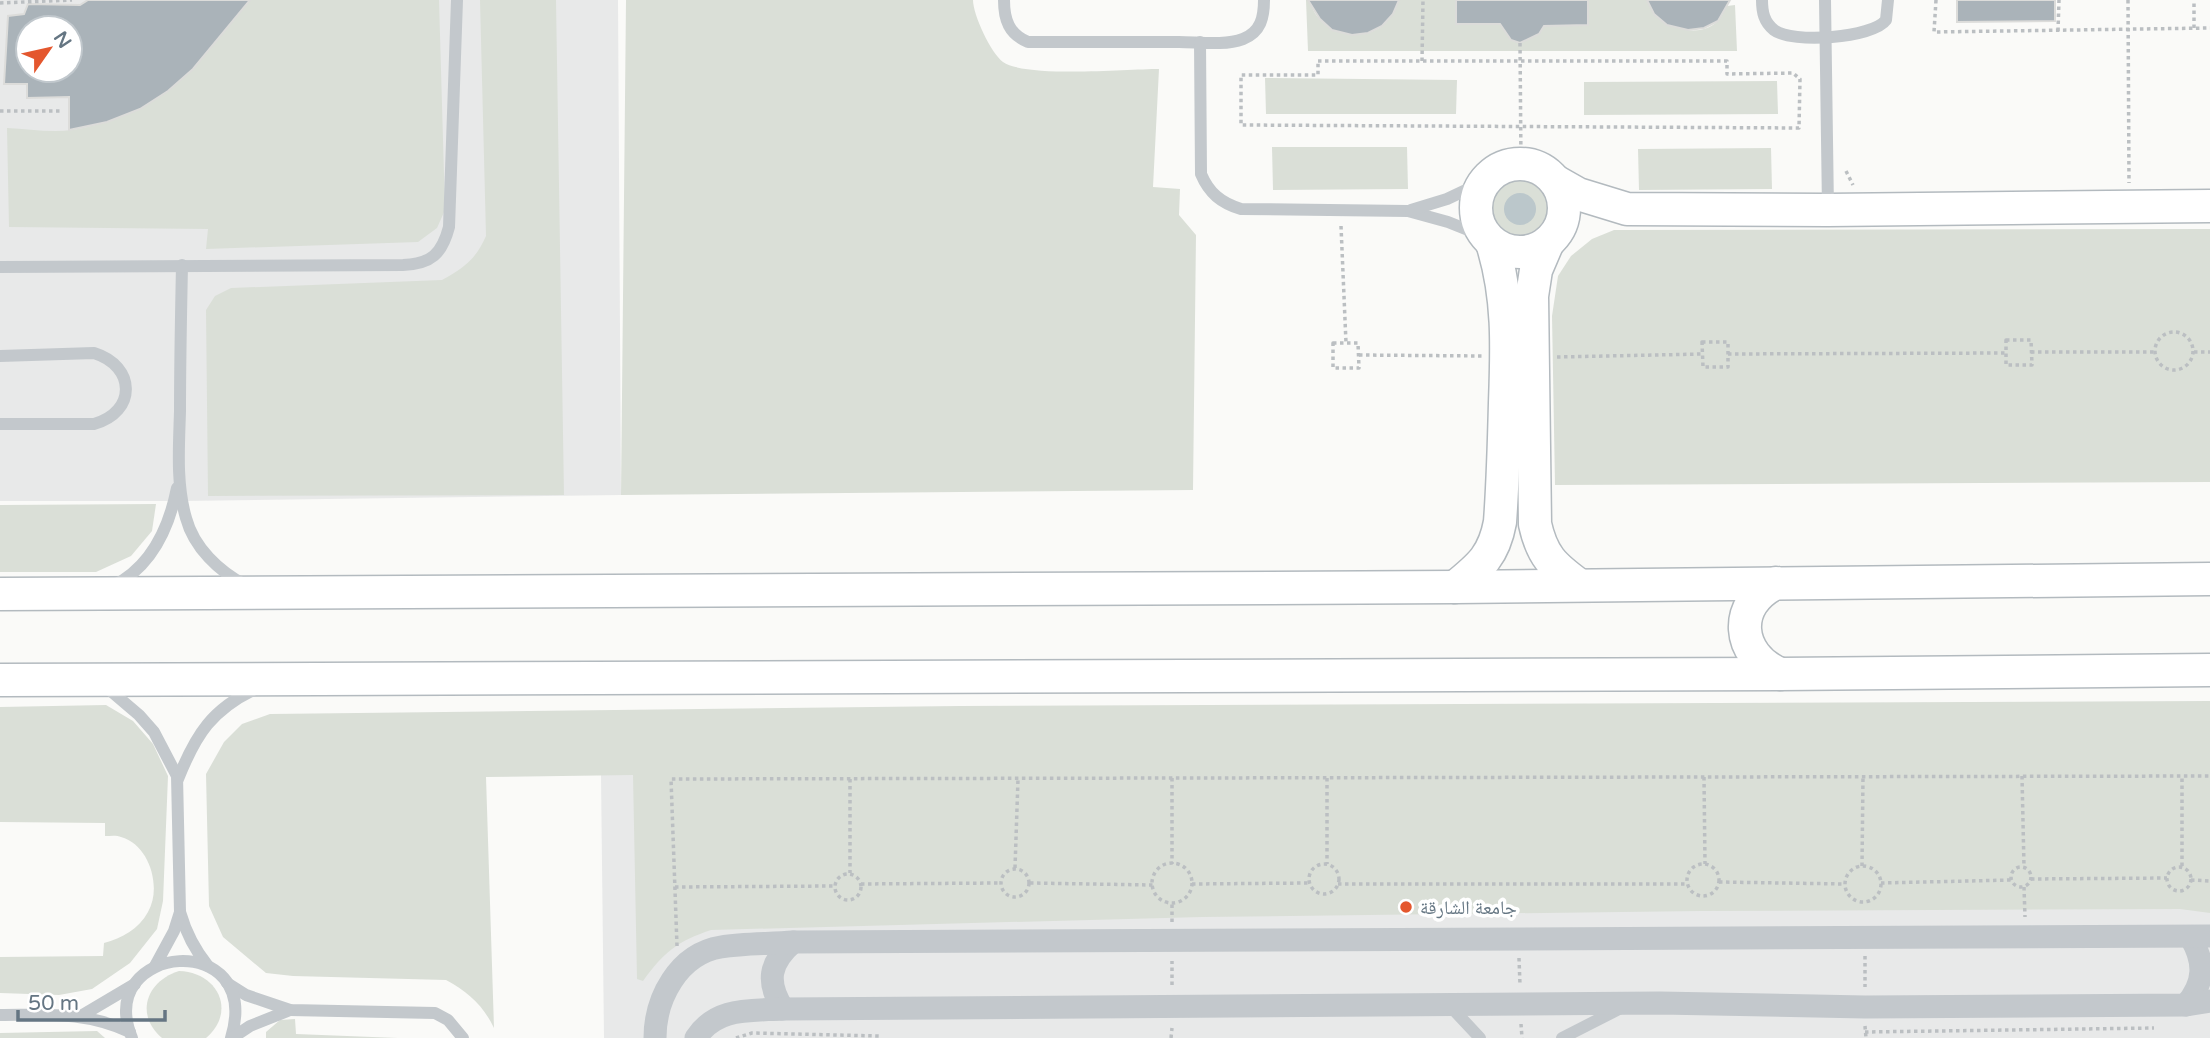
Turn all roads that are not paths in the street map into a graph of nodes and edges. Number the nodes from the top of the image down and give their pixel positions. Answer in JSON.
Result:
{"nodes":[{"id":1,"x":457,"y":0,"type":"edge"},
{"id":2,"x":1004,"y":0,"type":"edge"},
{"id":3,"x":1264,"y":0,"type":"edge"},
{"id":4,"x":1762,"y":0,"type":"edge"},
{"id":5,"x":1825,"y":0,"type":"edge"},
{"id":6,"x":1888,"y":0,"type":"edge"},
{"id":7,"x":1826,"y":38,"type":"junction"},
{"id":8,"x":1200,"y":42,"type":"junction"},
{"id":9,"x":1555,"y":181,"type":"junction"},
{"id":10,"x":1483,"y":182,"type":"junction"},
{"id":11,"x":2210,"y":206,"type":"edge"},
{"id":12,"x":1627,"y":209,"type":"junction"},
{"id":13,"x":1828,"y":210,"type":"junction"},
{"id":14,"x":1408,"y":211,"type":"junction"},
{"id":15,"x":1550,"y":240,"type":"junction"},
{"id":16,"x":1490,"y":241,"type":"junction"},
{"id":17,"x":182,"y":264,"type":"junction"},
{"id":18,"x":0,"y":267,"type":"edge"},
{"id":19,"x":0,"y":356,"type":"edge"},
{"id":20,"x":0,"y":424,"type":"edge"},
{"id":21,"x":1519,"y":442,"type":"junction"},
{"id":22,"x":179,"y":474,"type":"junction"},
{"id":23,"x":2210,"y":579,"type":"edge"},
{"id":24,"x":1776,"y":583,"type":"junction"},
{"id":25,"x":1579,"y":585,"type":"junction"},
{"id":26,"x":1455,"y":587,"type":"junction"},
{"id":27,"x":97,"y":593,"type":"junction"},
{"id":28,"x":263,"y":593,"type":"junction"},
{"id":29,"x":0,"y":594,"type":"edge"},
{"id":30,"x":2210,"y":670,"type":"edge"},
{"id":31,"x":1780,"y":674,"type":"junction"},
{"id":32,"x":96,"y":679,"type":"junction"},
{"id":33,"x":0,"y":680,"type":"edge"},
{"id":34,"x":276,"y":680,"type":"junction"},
{"id":35,"x":178,"y":779,"type":"junction"},
{"id":36,"x":180,"y":912,"type":"junction"},
{"id":37,"x":2201,"y":937,"type":"edge"},
{"id":38,"x":793,"y":942,"type":"junction"},
{"id":39,"x":155,"y":965,"type":"junction"},
{"id":40,"x":208,"y":966,"type":"junction"},
{"id":41,"x":136,"y":983,"type":"junction"},
{"id":42,"x":227,"y":983,"type":"junction"},
{"id":43,"x":2210,"y":1001,"type":"edge"},
{"id":44,"x":1634,"y":1003,"type":"junction"},
{"id":45,"x":2186,"y":1005,"type":"junction"},
{"id":46,"x":1450,"y":1006,"type":"junction"},
{"id":47,"x":783,"y":1009,"type":"junction"},
{"id":48,"x":290,"y":1010,"type":"junction"},
{"id":49,"x":0,"y":1015,"type":"edge"},
{"id":50,"x":81,"y":1016,"type":"junction"},
{"id":51,"x":131,"y":1035,"type":"edge"},
{"id":52,"x":232,"y":1038,"type":"edge"},
{"id":53,"x":463,"y":1038,"type":"edge"},
{"id":54,"x":655,"y":1038,"type":"edge"},
{"id":55,"x":696,"y":1038,"type":"edge"},
{"id":56,"x":1480,"y":1038,"type":"edge"},
{"id":57,"x":1562,"y":1038,"type":"edge"}],
"edges":[{"from":1,"to":17,"type":"lane"},
{"from":2,"to":8,"type":"lane"},
{"from":3,"to":8,"type":"lane"},
{"from":4,"to":7,"type":"lane"},
{"from":5,"to":7,"type":"lane"},
{"from":6,"to":7,"type":"lane"},
{"from":7,"to":13,"type":"lane"},
{"from":8,"to":14,"type":"lane"},
{"from":9,"to":10,"type":"street"},
{"from":9,"to":12,"type":"street"},
{"from":9,"to":15,"type":"street"},
{"from":10,"to":14,"type":"lane"},
{"from":10,"to":16,"type":"street"},
{"from":11,"to":13,"type":"street"},
{"from":12,"to":13,"type":"street"},
{"from":12,"to":15,"type":"street"},
{"from":14,"to":16,"type":"lane"},
{"from":15,"to":16,"type":"street"},
{"from":15,"to":21,"type":"street"},
{"from":16,"to":21,"type":"street"},
{"from":17,"to":18,"type":"lane"},
{"from":17,"to":22,"type":"lane"},
{"from":19,"to":20,"type":"lane"},
{"from":21,"to":25,"type":"street"},
{"from":21,"to":26,"type":"street"},
{"from":22,"to":27,"type":"lane"},
{"from":22,"to":28,"type":"lane"},
{"from":23,"to":24,"type":"street"},
{"from":24,"to":25,"type":"street"},
{"from":24,"to":31,"type":"street"},
{"from":25,"to":26,"type":"street"},
{"from":26,"to":28,"type":"street"},
{"from":27,"to":28,"type":"street"},
{"from":27,"to":29,"type":"street"},
{"from":30,"to":31,"type":"street"},
{"from":31,"to":34,"type":"street"},
{"from":32,"to":33,"type":"street"},
{"from":32,"to":34,"type":"street"},
{"from":32,"to":35,"type":"lane"},
{"from":34,"to":35,"type":"lane"},
{"from":35,"to":36,"type":"lane"},
{"from":36,"to":39,"type":"lane"},
{"from":36,"to":40,"type":"lane"},
{"from":37,"to":38,"type":"street"},
{"from":37,"to":45,"type":"street"},
{"from":38,"to":47,"type":"street"},
{"from":38,"to":54,"type":"street"},
{"from":39,"to":40,"type":"lane"},
{"from":39,"to":41,"type":"lane"},
{"from":40,"to":42,"type":"lane"},
{"from":41,"to":50,"type":"lane"},
{"from":41,"to":51,"type":"lane"},
{"from":42,"to":48,"type":"lane"},
{"from":42,"to":52,"type":"lane"},
{"from":43,"to":45,"type":"street"},
{"from":44,"to":45,"type":"street"},
{"from":44,"to":46,"type":"street"},
{"from":44,"to":57,"type":"lane"},
{"from":46,"to":47,"type":"street"},
{"from":46,"to":56,"type":"lane"},
{"from":47,"to":55,"type":"street"},
{"from":48,"to":52,"type":"lane"},
{"from":48,"to":53,"type":"lane"},
{"from":49,"to":50,"type":"lane"},
{"from":50,"to":51,"type":"lane"}]}
